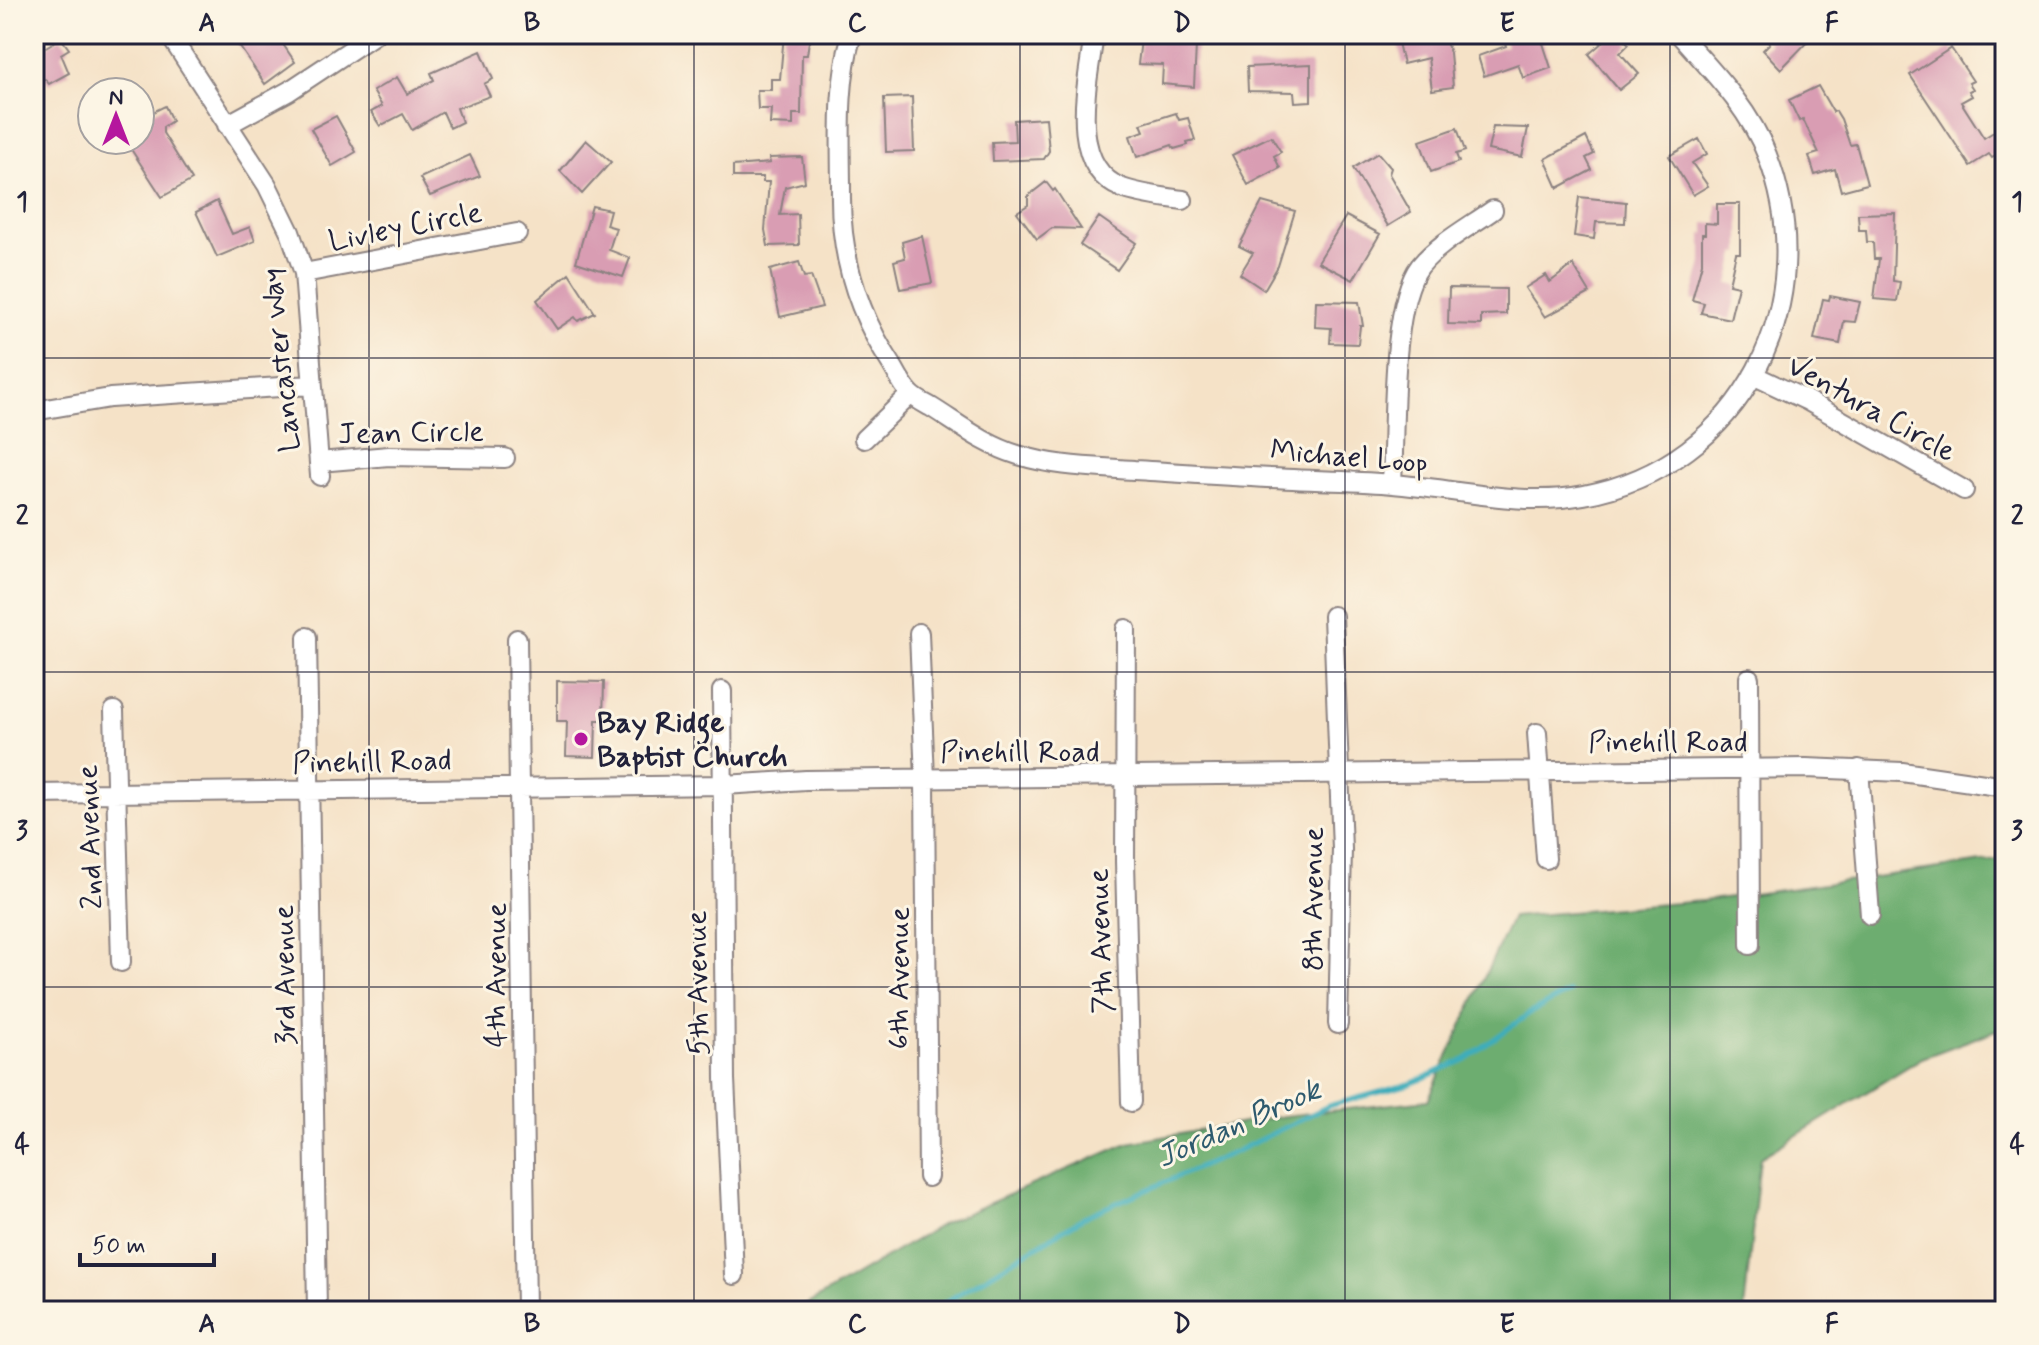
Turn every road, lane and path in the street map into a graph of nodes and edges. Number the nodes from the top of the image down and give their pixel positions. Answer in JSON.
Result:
{"nodes":[{"id":1,"x":169,"y":34,"type":"edge"},
{"id":2,"x":375,"y":34,"type":"edge"},
{"id":3,"x":852,"y":34,"type":"edge"},
{"id":4,"x":1094,"y":34,"type":"edge"},
{"id":5,"x":1679,"y":34,"type":"edge"},
{"id":6,"x":227,"y":125,"type":"junction"},
{"id":7,"x":1183,"y":200,"type":"dead end"},
{"id":8,"x":1493,"y":210,"type":"dead end"},
{"id":9,"x":517,"y":233,"type":"dead end"},
{"id":10,"x":304,"y":273,"type":"junction"},
{"id":11,"x":1753,"y":375,"type":"junction"},
{"id":12,"x":312,"y":385,"type":"junction"},
{"id":13,"x":911,"y":394,"type":"junction"},
{"id":14,"x":34,"y":411,"type":"edge"},
{"id":15,"x":864,"y":439,"type":"dead end"},
{"id":16,"x":505,"y":458,"type":"dead end"},
{"id":17,"x":320,"y":469,"type":"joint"},
{"id":18,"x":1392,"y":483,"type":"junction"},
{"id":19,"x":1964,"y":490,"type":"dead end"},
{"id":20,"x":1333,"y":616,"type":"dead end"},
{"id":21,"x":1126,"y":629,"type":"dead end"},
{"id":22,"x":919,"y":633,"type":"dead end"},
{"id":23,"x":307,"y":637,"type":"dead end"},
{"id":24,"x":517,"y":639,"type":"dead end"},
{"id":25,"x":1749,"y":678,"type":"dead end"},
{"id":26,"x":722,"y":691,"type":"dead end"},
{"id":27,"x":114,"y":711,"type":"dead end"},
{"id":28,"x":1537,"y":733,"type":"dead end"},
{"id":29,"x":1751,"y":768,"type":"junction"},
{"id":30,"x":1859,"y":769,"type":"junction"},
{"id":31,"x":1539,"y":771,"type":"junction"},
{"id":32,"x":1338,"y":774,"type":"junction"},
{"id":33,"x":1125,"y":778,"type":"junction"},
{"id":34,"x":925,"y":779,"type":"junction"},
{"id":35,"x":724,"y":785,"type":"junction"},
{"id":36,"x":520,"y":787,"type":"junction"},
{"id":37,"x":2005,"y":787,"type":"edge"},
{"id":38,"x":311,"y":789,"type":"junction"},
{"id":39,"x":115,"y":791,"type":"junction"},
{"id":40,"x":34,"y":794,"type":"edge"},
{"id":41,"x":1546,"y":859,"type":"dead end"},
{"id":42,"x":1870,"y":915,"type":"dead end"},
{"id":43,"x":1750,"y":945,"type":"dead end"},
{"id":44,"x":121,"y":962,"type":"dead end"},
{"id":45,"x":1338,"y":1024,"type":"dead end"},
{"id":46,"x":1131,"y":1102,"type":"dead end"},
{"id":47,"x":928,"y":1177,"type":"dead end"},
{"id":48,"x":734,"y":1275,"type":"dead end"},
{"id":49,"x":317,"y":1311,"type":"edge"},
{"id":50,"x":526,"y":1311,"type":"edge"}],
"edges":[{"from":1,"to":6,"type":"street","name":"Lancaster Way"},
{"from":2,"to":6,"type":"street"},
{"from":3,"to":13,"type":"street","name":"Michael Loop"},
{"from":4,"to":7,"type":"street"},
{"from":5,"to":11,"type":"street","name":"Michael Loop"},
{"from":6,"to":10,"type":"street","name":"Lancaster Way"},
{"from":8,"to":18,"type":"street"},
{"from":9,"to":10,"type":"street","name":"Livley Circle"},
{"from":10,"to":12,"type":"street","name":"Lancaster Way"},
{"from":11,"to":18,"type":"street","name":"Michael Loop"},
{"from":11,"to":19,"type":"street","name":"Ventura Circle"},
{"from":12,"to":14,"type":"street"},
{"from":12,"to":17,"type":"street","name":"Lancaster Way"},
{"from":13,"to":15,"type":"street"},
{"from":13,"to":18,"type":"street","name":"Michael Loop"},
{"from":16,"to":17,"type":"street","name":"Jean Circle"},
{"from":20,"to":32,"type":"street","name":"8th Avenue"},
{"from":21,"to":33,"type":"street","name":"7th Avenue"},
{"from":22,"to":34,"type":"street","name":"6th Avenue"},
{"from":23,"to":38,"type":"street","name":"3rd Avenue"},
{"from":24,"to":36,"type":"street","name":"4th Avenue"},
{"from":25,"to":29,"type":"street"},
{"from":26,"to":35,"type":"street","name":"5th Avenue"},
{"from":27,"to":39,"type":"street","name":"2nd Avenue"},
{"from":28,"to":31,"type":"street"},
{"from":29,"to":30,"type":"street","name":"Pinehill Road"},
{"from":29,"to":31,"type":"street","name":"Pinehill Road"},
{"from":29,"to":43,"type":"street"},
{"from":30,"to":37,"type":"street","name":"Pinehill Road"},
{"from":30,"to":42,"type":"street"},
{"from":31,"to":32,"type":"street","name":"Pinehill Road"},
{"from":31,"to":41,"type":"street"},
{"from":32,"to":33,"type":"street","name":"Pinehill Road"},
{"from":32,"to":45,"type":"street","name":"8th Avenue"},
{"from":33,"to":34,"type":"street","name":"Pinehill Road"},
{"from":33,"to":46,"type":"street","name":"7th Avenue"},
{"from":34,"to":35,"type":"street","name":"Pinehill Road"},
{"from":34,"to":47,"type":"street","name":"6th Avenue"},
{"from":35,"to":36,"type":"street","name":"Pinehill Road"},
{"from":35,"to":48,"type":"street","name":"5th Avenue"},
{"from":36,"to":38,"type":"street","name":"Pinehill Road"},
{"from":36,"to":50,"type":"street","name":"4th Avenue"},
{"from":38,"to":39,"type":"street","name":"Pinehill Road"},
{"from":38,"to":49,"type":"street","name":"3rd Avenue"},
{"from":39,"to":40,"type":"street","name":"Pinehill Road"},
{"from":39,"to":44,"type":"street","name":"2nd Avenue"}]}
